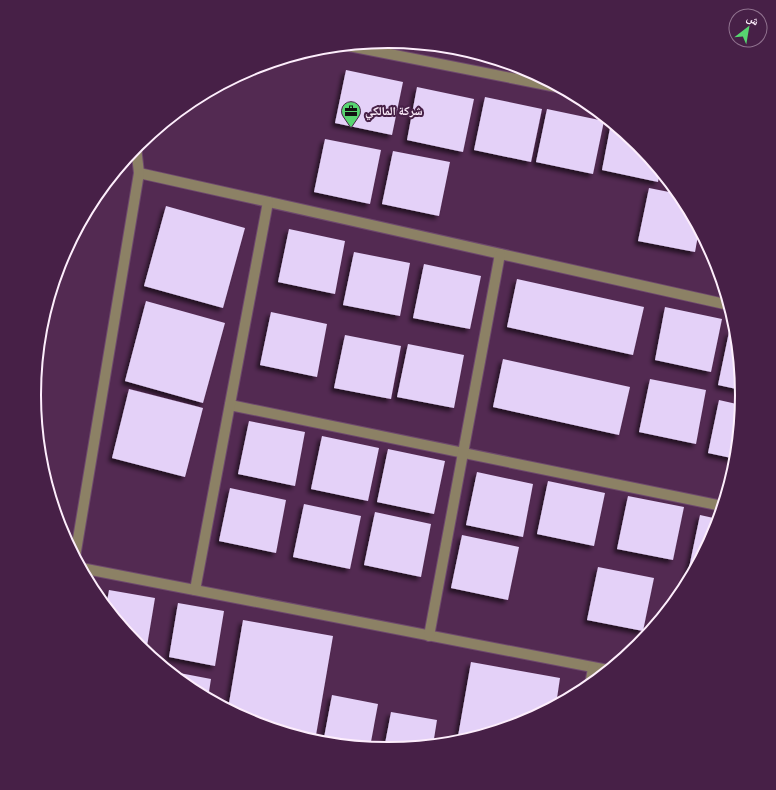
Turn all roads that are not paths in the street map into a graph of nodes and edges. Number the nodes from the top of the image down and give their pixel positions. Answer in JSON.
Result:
{"nodes":[{"id":1,"x":365,"y":49,"type":"edge"},
{"id":2,"x":541,"y":84,"type":"edge"},
{"id":3,"x":137,"y":156,"type":"edge"},
{"id":4,"x":138,"y":173,"type":"junction"},
{"id":5,"x":268,"y":202,"type":"junction"},
{"id":6,"x":500,"y":254,"type":"junction"},
{"id":7,"x":723,"y":304,"type":"edge"},
{"id":8,"x":230,"y":405,"type":"junction"},
{"id":9,"x":463,"y":452,"type":"junction"},
{"id":10,"x":718,"y":505,"type":"edge"},
{"id":11,"x":77,"y":547,"type":"edge"},
{"id":12,"x":88,"y":569,"type":"edge"},
{"id":13,"x":195,"y":590,"type":"junction"},
{"id":14,"x":429,"y":636,"type":"junction"},
{"id":15,"x":594,"y":668,"type":"junction"},
{"id":16,"x":600,"y":669,"type":"edge"},
{"id":17,"x":592,"y":675,"type":"edge"}],
"edges":[{"from":1,"to":2,"type":"street"},
{"from":3,"to":4,"type":"street"},
{"from":4,"to":5,"type":"street"},
{"from":4,"to":11,"type":"street"},
{"from":5,"to":6,"type":"street"},
{"from":5,"to":8,"type":"street"},
{"from":6,"to":7,"type":"street"},
{"from":6,"to":9,"type":"street"},
{"from":8,"to":9,"type":"street"},
{"from":8,"to":13,"type":"street"},
{"from":9,"to":10,"type":"street"},
{"from":9,"to":14,"type":"street"},
{"from":12,"to":13,"type":"street"},
{"from":13,"to":14,"type":"street"},
{"from":14,"to":15,"type":"street"},
{"from":15,"to":16,"type":"street"},
{"from":15,"to":17,"type":"street"}]}
